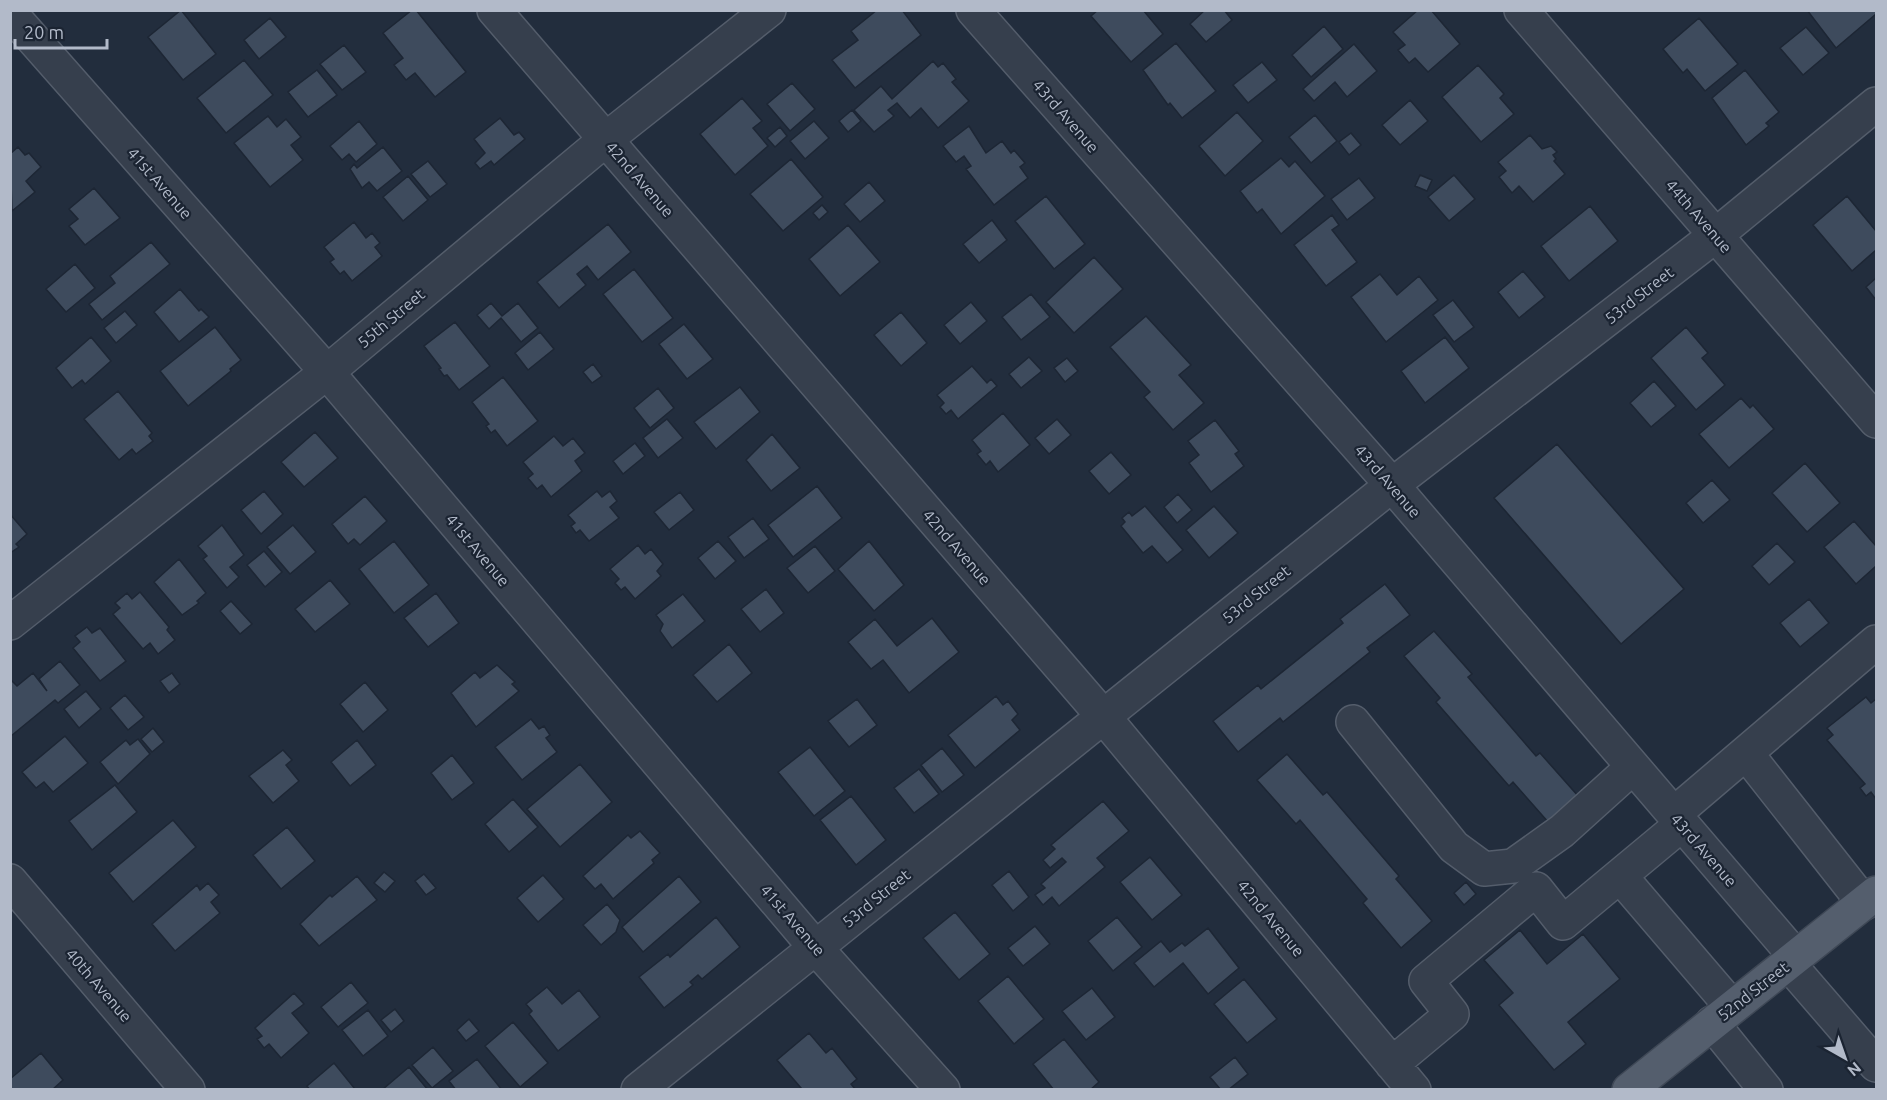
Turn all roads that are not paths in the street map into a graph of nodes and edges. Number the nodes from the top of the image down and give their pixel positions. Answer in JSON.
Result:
{"nodes":[{"id":1,"x":494,"y":10,"type":"edge"},
{"id":2,"x":769,"y":10,"type":"edge"},
{"id":3,"x":973,"y":10,"type":"edge"},
{"id":4,"x":1521,"y":10,"type":"edge"},
{"id":5,"x":10,"y":13,"type":"edge"},
{"id":6,"x":1876,"y":104,"type":"edge"},
{"id":7,"x":605,"y":140,"type":"junction"},
{"id":8,"x":1716,"y":235,"type":"junction"},
{"id":9,"x":327,"y":372,"type":"junction"},
{"id":10,"x":1876,"y":421,"type":"edge"},
{"id":11,"x":1392,"y":485,"type":"junction"},
{"id":12,"x":10,"y":623,"type":"edge"},
{"id":13,"x":1876,"y":642,"type":"edge"},
{"id":14,"x":1103,"y":716,"type":"junction"},
{"id":15,"x":1353,"y":722,"type":"dead end"},
{"id":16,"x":1746,"y":753,"type":"junction"},
{"id":17,"x":1633,"y":767,"type":"junction"},
{"id":18,"x":1678,"y":819,"type":"junction"},
{"id":19,"x":1620,"y":876,"type":"junction"},
{"id":20,"x":10,"y":882,"type":"edge"},
{"id":21,"x":1870,"y":898,"type":"edge"},
{"id":22,"x":815,"y":947,"type":"junction"},
{"id":23,"x":1792,"y":960,"type":"junction"},
{"id":24,"x":1722,"y":1015,"type":"junction"},
{"id":25,"x":1392,"y":1064,"type":"junction"},
{"id":26,"x":1876,"y":1065,"type":"edge"},
{"id":27,"x":188,"y":1089,"type":"edge"},
{"id":28,"x":638,"y":1089,"type":"edge"},
{"id":29,"x":943,"y":1089,"type":"edge"},
{"id":30,"x":1414,"y":1089,"type":"edge"},
{"id":31,"x":1629,"y":1089,"type":"edge"},
{"id":32,"x":1766,"y":1089,"type":"edge"}],
"edges":[{"from":1,"to":7,"type":"street","name":"42nd Avenue"},
{"from":2,"to":7,"type":"street","name":"55th Street"},
{"from":3,"to":11,"type":"street","name":"43rd Avenue"},
{"from":4,"to":8,"type":"street","name":"44th Avenue"},
{"from":5,"to":9,"type":"street","name":"41st Avenue"},
{"from":6,"to":8,"type":"street","name":"53rd Street"},
{"from":7,"to":9,"type":"street","name":"55th Street"},
{"from":7,"to":14,"type":"street","name":"42nd Avenue"},
{"from":8,"to":10,"type":"street","name":"44th Avenue"},
{"from":8,"to":11,"type":"street","name":"53rd Street"},
{"from":9,"to":12,"type":"street","name":"55th Street"},
{"from":9,"to":22,"type":"street","name":"41st Avenue"},
{"from":11,"to":14,"type":"street","name":"53rd Street"},
{"from":11,"to":17,"type":"street","name":"43rd Avenue"},
{"from":13,"to":16,"type":"street"},
{"from":14,"to":22,"type":"street","name":"53rd Street"},
{"from":14,"to":25,"type":"street","name":"42nd Avenue"},
{"from":15,"to":17,"type":"street"},
{"from":16,"to":18,"type":"street"},
{"from":16,"to":21,"type":"street"},
{"from":17,"to":18,"type":"street","name":"43rd Avenue"},
{"from":18,"to":19,"type":"street"},
{"from":18,"to":23,"type":"street","name":"43rd Avenue"},
{"from":19,"to":24,"type":"street"},
{"from":19,"to":25,"type":"street"},
{"from":20,"to":27,"type":"street","name":"40th Avenue"},
{"from":21,"to":23,"type":"main road","name":"52nd Street"},
{"from":22,"to":28,"type":"street","name":"53rd Street"},
{"from":22,"to":29,"type":"street","name":"41st Avenue"},
{"from":23,"to":24,"type":"main road","name":"52nd Street"},
{"from":23,"to":26,"type":"street","name":"43rd Avenue"},
{"from":24,"to":31,"type":"main road","name":"52nd Street"},
{"from":24,"to":32,"type":"street"},
{"from":25,"to":30,"type":"street","name":"42nd Avenue"}]}
